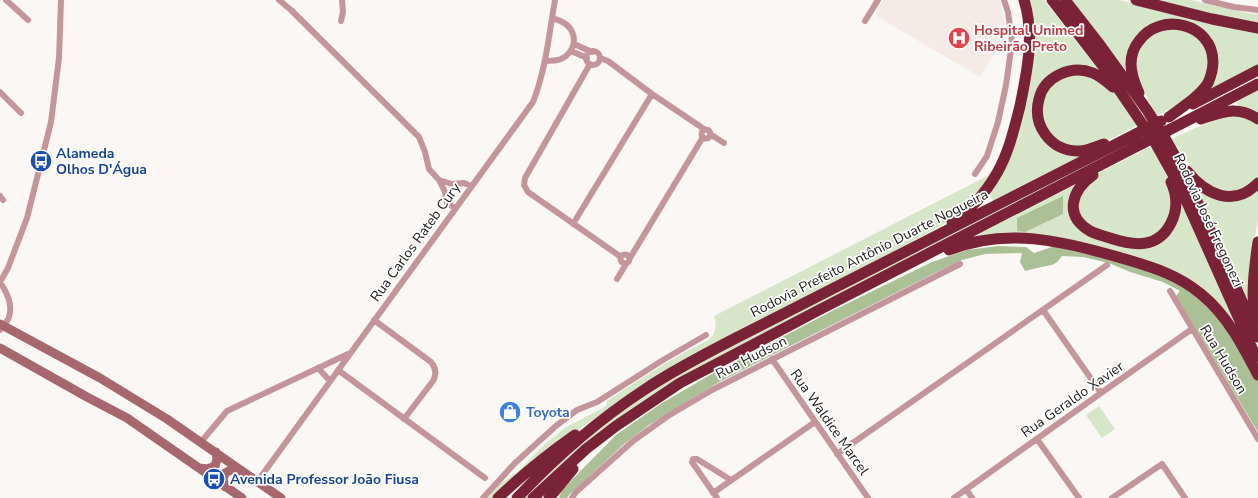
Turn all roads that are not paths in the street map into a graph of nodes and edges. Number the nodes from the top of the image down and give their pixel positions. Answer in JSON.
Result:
{"nodes":[{"id":1,"x":6,"y":0,"type":"edge"},
{"id":2,"x":62,"y":0,"type":"edge"},
{"id":3,"x":278,"y":0,"type":"edge"},
{"id":4,"x":342,"y":0,"type":"edge"},
{"id":5,"x":555,"y":0,"type":"edge"},
{"id":6,"x":878,"y":0,"type":"edge"},
{"id":7,"x":1004,"y":0,"type":"edge"},
{"id":8,"x":1024,"y":0,"type":"edge"},
{"id":9,"x":1052,"y":0,"type":"edge"},
{"id":10,"x":1065,"y":0,"type":"edge"},
{"id":11,"x":1136,"y":0,"type":"edge"},
{"id":12,"x":1205,"y":0,"type":"edge"},
{"id":13,"x":1258,"y":10,"type":"edge"},
{"id":14,"x":552,"y":18,"type":"junction"},
{"id":15,"x":28,"y":20,"type":"dead end"},
{"id":16,"x":865,"y":20,"type":"dead end"},
{"id":17,"x":341,"y":21,"type":"dead end"},
{"id":18,"x":1258,"y":28,"type":"edge"},
{"id":19,"x":574,"y":44,"type":"junction"},
{"id":20,"x":571,"y":51,"type":"junction"},
{"id":21,"x":592,"y":52,"type":"junction"},
{"id":22,"x":600,"y":58,"type":"junction"},
{"id":23,"x":545,"y":61,"type":"junction"},
{"id":24,"x":588,"y":61,"type":"junction"},
{"id":25,"x":1258,"y":70,"type":"edge"},
{"id":26,"x":1258,"y":84,"type":"edge"},
{"id":27,"x":0,"y":92,"type":"edge"},
{"id":28,"x":652,"y":94,"type":"junction"},
{"id":29,"x":1129,"y":104,"type":"junction"},
{"id":30,"x":1147,"y":110,"type":"junction"},
{"id":31,"x":21,"y":113,"type":"dead end"},
{"id":32,"x":1258,"y":119,"type":"edge"},
{"id":33,"x":704,"y":129,"type":"junction"},
{"id":34,"x":1165,"y":130,"type":"junction"},
{"id":35,"x":710,"y":134,"type":"junction"},
{"id":36,"x":1136,"y":134,"type":"junction"},
{"id":37,"x":702,"y":137,"type":"junction"},
{"id":38,"x":724,"y":143,"type":"dead end"},
{"id":39,"x":1129,"y":150,"type":"junction"},
{"id":40,"x":975,"y":174,"type":"dead end"},
{"id":41,"x":439,"y":180,"type":"junction"},
{"id":42,"x":1258,"y":183,"type":"edge"},
{"id":43,"x":452,"y":184,"type":"junction"},
{"id":44,"x":471,"y":186,"type":"junction"},
{"id":45,"x":445,"y":192,"type":"junction"},
{"id":46,"x":455,"y":208,"type":"junction"},
{"id":47,"x":573,"y":224,"type":"junction"},
{"id":48,"x":1258,"y":242,"type":"edge"},
{"id":49,"x":628,"y":261,"type":"junction"},
{"id":50,"x":884,"y":263,"type":"junction"},
{"id":51,"x":960,"y":264,"type":"dead end"},
{"id":52,"x":1107,"y":265,"type":"dead end"},
{"id":53,"x":891,"y":273,"type":"junction"},
{"id":54,"x":617,"y":279,"type":"dead end"},
{"id":55,"x":0,"y":282,"type":"edge"},
{"id":56,"x":1170,"y":291,"type":"dead end"},
{"id":57,"x":1043,"y":310,"type":"junction"},
{"id":58,"x":374,"y":320,"type":"junction"},
{"id":59,"x":1,"y":327,"type":"edge"},
{"id":60,"x":1192,"y":329,"type":"junction"},
{"id":61,"x":706,"y":335,"type":"dead end"},
{"id":62,"x":1258,"y":336,"type":"edge"},
{"id":63,"x":0,"y":348,"type":"edge"},
{"id":64,"x":350,"y":353,"type":"junction"},
{"id":65,"x":772,"y":359,"type":"junction"},
{"id":66,"x":1258,"y":361,"type":"edge"},
{"id":67,"x":318,"y":368,"type":"junction"},
{"id":68,"x":338,"y":370,"type":"junction"},
{"id":69,"x":1258,"y":375,"type":"edge"},
{"id":70,"x":330,"y":381,"type":"junction"},
{"id":71,"x":644,"y":390,"type":"junction"},
{"id":72,"x":1101,"y":393,"type":"junction"},
{"id":73,"x":404,"y":419,"type":"junction"},
{"id":74,"x":815,"y":422,"type":"junction"},
{"id":75,"x":616,"y":426,"type":"junction"},
{"id":76,"x":1037,"y":438,"type":"junction"},
{"id":77,"x":1258,"y":439,"type":"edge"},
{"id":78,"x":202,"y":442,"type":"junction"},
{"id":79,"x":216,"y":452,"type":"junction"},
{"id":80,"x":837,"y":454,"type":"junction"},
{"id":81,"x":199,"y":468,"type":"junction"},
{"id":82,"x":244,"y":472,"type":"junction"},
{"id":83,"x":485,"y":478,"type":"dead end"},
{"id":84,"x":731,"y":480,"type":"junction"},
{"id":85,"x":257,"y":482,"type":"junction"},
{"id":86,"x":225,"y":487,"type":"junction"},
{"id":87,"x":966,"y":489,"type":"junction"},
{"id":88,"x":715,"y":496,"type":"edge"},
{"id":89,"x":1078,"y":497,"type":"edge"},
{"id":90,"x":242,"y":498,"type":"edge"},
{"id":91,"x":281,"y":498,"type":"edge"},
{"id":92,"x":483,"y":498,"type":"edge"},
{"id":93,"x":498,"y":498,"type":"edge"},
{"id":94,"x":517,"y":498,"type":"edge"},
{"id":95,"x":533,"y":498,"type":"edge"},
{"id":96,"x":549,"y":498,"type":"edge"},
{"id":97,"x":572,"y":498,"type":"edge"},
{"id":98,"x":868,"y":498,"type":"edge"},
{"id":99,"x":954,"y":498,"type":"edge"},
{"id":100,"x":972,"y":498,"type":"edge"},
{"id":101,"x":1112,"y":498,"type":"edge"},
{"id":102,"x":1185,"y":498,"type":"edge"}],
"edges":[{"from":1,"to":15,"type":"street"},
{"from":2,"to":55,"type":"street"},
{"from":3,"to":41,"type":"street"},
{"from":4,"to":17,"type":"street"},
{"from":5,"to":14,"type":"street","name":"Rua Carlos Rateb Cury"},
{"from":6,"to":16,"type":"street"},
{"from":7,"to":40,"type":"street"},
{"from":8,"to":50,"type":"highway"},
{"from":9,"to":29,"type":"highway","name":"Rodovia José Fregonezi"},
{"from":10,"to":30,"type":"highway","name":"Rodovia José Fregonezi"},
{"from":11,"to":18,"type":"highway"},
{"from":12,"to":13,"type":"street"},
{"from":14,"to":19,"type":"street"},
{"from":14,"to":23,"type":"street","name":"Rua Carlos Rateb Cury"},
{"from":19,"to":20,"type":"street"},
{"from":19,"to":21,"type":"street"},
{"from":20,"to":23,"type":"street"},
{"from":20,"to":24,"type":"street"},
{"from":21,"to":22,"type":"street"},
{"from":21,"to":24,"type":"street"},
{"from":22,"to":24,"type":"street"},
{"from":22,"to":28,"type":"street"},
{"from":23,"to":44,"type":"street","name":"Rua Carlos Rateb Cury"},
{"from":24,"to":47,"type":"street"},
{"from":25,"to":34,"type":"highway","name":"Rodovia Prefeito Antônio Duarte Nogueira"},
{"from":26,"to":34,"type":"highway","name":"Rodovia Prefeito Antônio Duarte Nogueira"},
{"from":27,"to":31,"type":"street"},
{"from":28,"to":33,"type":"street"},
{"from":28,"to":47,"type":"street"},
{"from":29,"to":34,"type":"highway","name":"Rodovia José Fregonezi"},
{"from":29,"to":36,"type":"highway"},
{"from":30,"to":34,"type":"highway","name":"Rodovia José Fregonezi"},
{"from":30,"to":34,"type":"highway"},
{"from":32,"to":34,"type":"highway"},
{"from":33,"to":35,"type":"street"},
{"from":33,"to":37,"type":"street"},
{"from":34,"to":36,"type":"highway","name":"Rodovia Prefeito Antônio Duarte Nogueira","bridge":true},
{"from":34,"to":39,"type":"highway","name":"Rodovia Prefeito Antônio Duarte Nogueira","bridge":true},
{"from":34,"to":39,"type":"highway"},
{"from":34,"to":42,"type":"highway"},
{"from":34,"to":62,"type":"highway","name":"Rodovia José Fregonezi"},
{"from":34,"to":66,"type":"highway","name":"Rodovia José Fregonezi"},
{"from":35,"to":37,"type":"street"},
{"from":35,"to":38,"type":"street"},
{"from":36,"to":50,"type":"highway","name":"Rodovia Prefeito Antônio Duarte Nogueira"},
{"from":37,"to":49,"type":"street"},
{"from":39,"to":53,"type":"highway","name":"Rodovia Prefeito Antônio Duarte Nogueira"},
{"from":41,"to":43,"type":"street"},
{"from":41,"to":45,"type":"street"},
{"from":43,"to":44,"type":"street"},
{"from":43,"to":45,"type":"street"},
{"from":44,"to":46,"type":"street","name":"Rua Carlos Rateb Cury"},
{"from":45,"to":46,"type":"street"},
{"from":46,"to":58,"type":"street","name":"Rua Carlos Rateb Cury"},
{"from":47,"to":49,"type":"street"},
{"from":48,"to":62,"type":"highway"},
{"from":49,"to":54,"type":"street"},
{"from":50,"to":71,"type":"highway","name":"Rodovia Prefeito Antônio Duarte Nogueira"},
{"from":51,"to":65,"type":"street","name":"Rua Hudson"},
{"from":52,"to":57,"type":"street"},
{"from":53,"to":69,"type":"highway"},
{"from":53,"to":75,"type":"highway","name":"Rodovia Prefeito Antônio Duarte Nogueira"},
{"from":55,"to":59,"type":"street"},
{"from":56,"to":60,"type":"street","name":"Rua Hudson"},
{"from":57,"to":72,"type":"street"},
{"from":57,"to":80,"type":"street"},
{"from":58,"to":64,"type":"street","name":"Rua Carlos Rateb Cury"},
{"from":58,"to":73,"type":"street"},
{"from":59,"to":78,"type":"street"},
{"from":60,"to":72,"type":"street","name":"Rua Geraldo Xavier"},
{"from":60,"to":77,"type":"street","name":"Rua Hudson"},
{"from":61,"to":92,"type":"street"},
{"from":63,"to":81,"type":"street"},
{"from":64,"to":67,"type":"street"},
{"from":64,"to":68,"type":"street","name":"Rua Carlos Rateb Cury"},
{"from":65,"to":74,"type":"street","name":"Rua Waldice Marcel"},
{"from":65,"to":97,"type":"street","name":"Rua Hudson"},
{"from":67,"to":70,"type":"street"},
{"from":67,"to":78,"type":"street"},
{"from":68,"to":70,"type":"street","name":"Rua Carlos Rateb Cury"},
{"from":68,"to":73,"type":"street"},
{"from":70,"to":85,"type":"street","name":"Rua Carlos Rateb Cury"},
{"from":71,"to":93,"type":"highway"},
{"from":71,"to":94,"type":"highway","name":"Rodovia Prefeito Antônio Duarte Nogueira"},
{"from":72,"to":76,"type":"street","name":"Rua Geraldo Xavier"},
{"from":73,"to":83,"type":"street"},
{"from":74,"to":80,"type":"street","name":"Rua Waldice Marcel"},
{"from":74,"to":84,"type":"street"},
{"from":75,"to":95,"type":"highway","name":"Rodovia Prefeito Antônio Duarte Nogueira"},
{"from":75,"to":96,"type":"highway"},
{"from":76,"to":87,"type":"street","name":"Rua Geraldo Xavier"},
{"from":76,"to":89,"type":"street"},
{"from":78,"to":79,"type":"street"},
{"from":79,"to":81,"type":"street"},
{"from":79,"to":82,"type":"street"},
{"from":80,"to":98,"type":"street","name":"Rua Waldice Marcel"},
{"from":81,"to":86,"type":"street"},
{"from":82,"to":85,"type":"street"},
{"from":82,"to":86,"type":"street"},
{"from":84,"to":88,"type":"street"},
{"from":84,"to":88,"type":"street"},
{"from":85,"to":91,"type":"street"},
{"from":86,"to":90,"type":"street"},
{"from":87,"to":99,"type":"street","name":"Rua Geraldo Xavier"},
{"from":87,"to":100,"type":"street"},
{"from":101,"to":102,"type":"street"}]}
